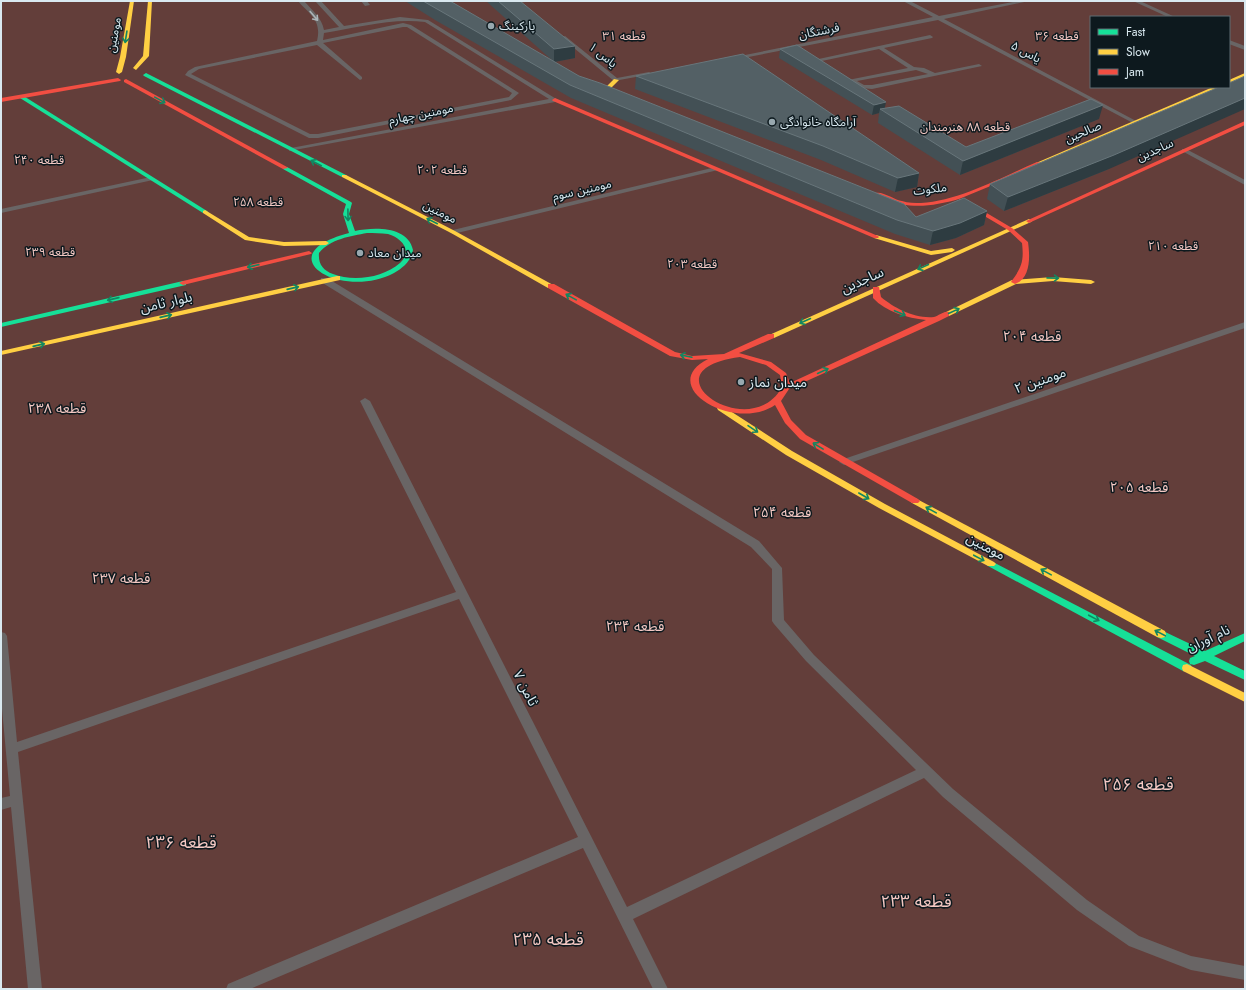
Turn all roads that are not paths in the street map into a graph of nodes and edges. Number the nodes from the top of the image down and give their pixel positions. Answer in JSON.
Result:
{"nodes":[{"id":1,"x":132,"y":1,"type":"edge"},
{"id":2,"x":150,"y":1,"type":"edge"},
{"id":3,"x":301,"y":1,"type":"edge"},
{"id":4,"x":318,"y":1,"type":"edge"},
{"id":5,"x":906,"y":1,"type":"edge"},
{"id":6,"x":1026,"y":1,"type":"edge"},
{"id":7,"x":1136,"y":1,"type":"edge"},
{"id":8,"x":520,"y":2,"type":"edge"},
{"id":9,"x":527,"y":4,"type":"edge"},
{"id":10,"x":1170,"y":16,"type":"edge"},
{"id":11,"x":938,"y":18,"type":"junction"},
{"id":12,"x":344,"y":29,"type":"junction"},
{"id":13,"x":557,"y":31,"type":"edge"},
{"id":14,"x":322,"y":32,"type":"junction"},
{"id":15,"x":930,"y":37,"type":"dead end"},
{"id":16,"x":1230,"y":42,"type":"edge"},
{"id":17,"x":319,"y":43,"type":"junction"},
{"id":18,"x":879,"y":47,"type":"junction"},
{"id":19,"x":1245,"y":48,"type":"edge"},
{"id":20,"x":146,"y":56,"type":"junction"},
{"id":21,"x":123,"y":57,"type":"junction"},
{"id":22,"x":725,"y":59,"type":"edge"},
{"id":23,"x":824,"y":64,"type":"edge"},
{"id":24,"x":979,"y":66,"type":"dead end"},
{"id":25,"x":136,"y":68,"type":"junction"},
{"id":26,"x":914,"y":69,"type":"junction"},
{"id":27,"x":655,"y":73,"type":"edge"},
{"id":28,"x":146,"y":75,"type":"junction"},
{"id":29,"x":934,"y":75,"type":"junction"},
{"id":30,"x":844,"y":76,"type":"edge"},
{"id":31,"x":1245,"y":76,"type":"edge"},
{"id":32,"x":119,"y":77,"type":"junction"},
{"id":33,"x":360,"y":78,"type":"dead end"},
{"id":34,"x":616,"y":80,"type":"junction"},
{"id":35,"x":851,"y":80,"type":"junction"},
{"id":36,"x":1230,"y":82,"type":"edge"},
{"id":37,"x":1216,"y":88,"type":"edge"},
{"id":38,"x":1,"y":95,"type":"edge"},
{"id":39,"x":22,"y":97,"type":"junction"},
{"id":40,"x":1,"y":100,"type":"edge"},
{"id":41,"x":555,"y":100,"type":"junction"},
{"id":42,"x":642,"y":104,"type":"edge"},
{"id":43,"x":1136,"y":122,"type":"junction"},
{"id":44,"x":1245,"y":123,"type":"edge"},
{"id":45,"x":291,"y":150,"type":"junction"},
{"id":46,"x":1184,"y":150,"type":"junction"},
{"id":47,"x":716,"y":169,"type":"junction"},
{"id":48,"x":151,"y":179,"type":"junction"},
{"id":49,"x":1245,"y":183,"type":"edge"},
{"id":50,"x":868,"y":190,"type":"edge"},
{"id":51,"x":956,"y":198,"type":"junction"},
{"id":52,"x":1,"y":211,"type":"edge"},
{"id":53,"x":1010,"y":229,"type":"junction"},
{"id":54,"x":454,"y":232,"type":"junction"},
{"id":55,"x":352,"y":233,"type":"junction"},
{"id":56,"x":864,"y":233,"type":"junction"},
{"id":57,"x":326,"y":243,"type":"junction"},
{"id":58,"x":964,"y":249,"type":"junction"},
{"id":59,"x":318,"y":251,"type":"junction"},
{"id":60,"x":890,"y":252,"type":"dead end"},
{"id":61,"x":902,"y":264,"type":"dead end"},
{"id":62,"x":907,"y":275,"type":"junction"},
{"id":63,"x":337,"y":278,"type":"junction"},
{"id":64,"x":324,"y":280,"type":"junction"},
{"id":65,"x":1015,"y":282,"type":"junction"},
{"id":66,"x":1091,"y":282,"type":"dead end"},
{"id":67,"x":876,"y":289,"type":"junction"},
{"id":68,"x":936,"y":319,"type":"junction"},
{"id":69,"x":1245,"y":325,"type":"edge"},
{"id":70,"x":1,"y":326,"type":"edge"},
{"id":71,"x":1,"y":353,"type":"edge"},
{"id":72,"x":725,"y":356,"type":"junction"},
{"id":73,"x":787,"y":387,"type":"junction"},
{"id":74,"x":365,"y":401,"type":"dead end"},
{"id":75,"x":777,"y":402,"type":"junction"},
{"id":76,"x":721,"y":408,"type":"junction"},
{"id":77,"x":844,"y":462,"type":"junction"},
{"id":78,"x":462,"y":594,"type":"junction"},
{"id":79,"x":1,"y":636,"type":"edge"},
{"id":80,"x":1245,"y":637,"type":"edge"},
{"id":81,"x":1203,"y":656,"type":"junction"},
{"id":82,"x":1184,"y":666,"type":"junction"},
{"id":83,"x":1245,"y":676,"type":"edge"},
{"id":84,"x":1242,"y":693,"type":"edge"},
{"id":85,"x":12,"y":749,"type":"junction"},
{"id":86,"x":926,"y":771,"type":"junction"},
{"id":87,"x":17,"y":799,"type":"junction"},
{"id":88,"x":1,"y":804,"type":"edge"},
{"id":89,"x":586,"y":840,"type":"junction"},
{"id":90,"x":624,"y":916,"type":"junction"},
{"id":91,"x":1245,"y":973,"type":"edge"},
{"id":92,"x":35,"y":989,"type":"edge"},
{"id":93,"x":233,"y":989,"type":"edge"},
{"id":94,"x":661,"y":989,"type":"edge"}],
"edges":[{"from":1,"to":21,"type":"street","name":"مومنین","one_way":true},
{"from":2,"to":20,"type":"street"},
{"from":3,"to":14,"type":"lane","one_way":true},
{"from":4,"to":12,"type":"lane"},
{"from":5,"to":11,"type":"lane","name":"یاس ۵"},
{"from":6,"to":11,"type":"lane","name":"فرشتگان"},
{"from":7,"to":10,"type":"lane"},
{"from":8,"to":9,"type":"lane"},
{"from":11,"to":22,"type":"lane","name":"فرشتگان"},
{"from":11,"to":43,"type":"lane","name":"یاس ۵"},
{"from":12,"to":14,"type":"lane"},
{"from":12,"to":41,"type":"lane"},
{"from":13,"to":34,"type":"lane","name":"یاس ۱"},
{"from":14,"to":17,"type":"lane"},
{"from":15,"to":18,"type":"lane"},
{"from":16,"to":19,"type":"lane"},
{"from":17,"to":17,"type":"lane"},
{"from":17,"to":33,"type":"lane"},
{"from":18,"to":23,"type":"lane"},
{"from":18,"to":26,"type":"lane"},
{"from":20,"to":21,"type":"street"},
{"from":20,"to":25,"type":"street"},
{"from":21,"to":32,"type":"street","name":"مومنین"},
{"from":24,"to":29,"type":"lane"},
{"from":25,"to":28,"type":"street"},
{"from":25,"to":32,"type":"street"},
{"from":26,"to":29,"type":"lane"},
{"from":26,"to":35,"type":"lane"},
{"from":27,"to":34,"type":"lane"},
{"from":28,"to":32,"type":"street"},
{"from":28,"to":45,"type":"street","name":"مومنین"},
{"from":29,"to":35,"type":"lane"},
{"from":30,"to":35,"type":"lane"},
{"from":31,"to":36,"type":"street"},
{"from":32,"to":38,"type":"street"},
{"from":32,"to":39,"type":"street"},
{"from":32,"to":55,"type":"street","one_way":true},
{"from":34,"to":42,"type":"street"},
{"from":37,"to":43,"type":"street","name":"صالحین"},
{"from":39,"to":40,"type":"street"},
{"from":39,"to":48,"type":"street"},
{"from":41,"to":45,"type":"lane","name":"مومنین چهارم"},
{"from":41,"to":47,"type":"street"},
{"from":43,"to":51,"type":"street","name":"صالحین"},
{"from":44,"to":46,"type":"street","name":"ساجدین"},
{"from":54,"to":45,"type":"street","name":"مومنین","one_way":true},
{"from":46,"to":49,"type":"lane"},
{"from":46,"to":53,"type":"street","name":"ساجدین"},
{"from":47,"to":54,"type":"lane","name":"مومنین سوم"},
{"from":47,"to":56,"type":"street"},
{"from":48,"to":52,"type":"lane"},
{"from":48,"to":57,"type":"street"},
{"from":50,"to":51,"type":"street","name":"ملکوت"},
{"from":51,"to":53,"type":"street"},
{"from":53,"to":58,"type":"street","name":"ساجدین"},
{"from":53,"to":65,"type":"street"},
{"from":72,"to":54,"type":"street","name":"مومنین","one_way":true},
{"from":55,"to":57,"type":"street"},
{"from":55,"to":63,"type":"street"},
{"from":56,"to":58,"type":"street"},
{"from":56,"to":60,"type":"street"},
{"from":57,"to":59,"type":"street"},
{"from":58,"to":62,"type":"street","name":"ساجدین","one_way":true},
{"from":59,"to":63,"type":"street"},
{"from":59,"to":70,"type":"street","name":"بلوار ثامن","one_way":true},
{"from":61,"to":62,"type":"street"},
{"from":62,"to":67,"type":"street","name":"ساجدین"},
{"from":63,"to":64,"type":"street","name":"بلوار ثامن"},
{"from":71,"to":64,"type":"street","name":"بلوار ثامن","one_way":true},
{"from":64,"to":86,"type":"lane"},
{"from":65,"to":66,"type":"street","one_way":true},
{"from":68,"to":65,"type":"street","one_way":true},
{"from":67,"to":68,"type":"street","one_way":true},
{"from":67,"to":72,"type":"street","name":"ساجدین","one_way":true},
{"from":73,"to":68,"type":"street","one_way":true},
{"from":69,"to":77,"type":"lane","name":"مومنین ۲"},
{"from":72,"to":73,"type":"street"},
{"from":72,"to":76,"type":"street"},
{"from":73,"to":75,"type":"street"},
{"from":74,"to":78,"type":"lane","name":"ثامن ۷"},
{"from":75,"to":76,"type":"street"},
{"from":77,"to":75,"type":"street","name":"مومنین","one_way":true},
{"from":76,"to":82,"type":"street","name":"مومنین","one_way":true},
{"from":81,"to":77,"type":"street","name":"مومنین","one_way":true},
{"from":78,"to":85,"type":"lane"},
{"from":78,"to":89,"type":"lane","name":"ثامن ۷"},
{"from":79,"to":85,"type":"lane"},
{"from":80,"to":81,"type":"street","name":"نام آوران"},
{"from":81,"to":82,"type":"street","name":"نام آوران"},
{"from":81,"to":83,"type":"street","name":"مومنین"},
{"from":82,"to":84,"type":"street","name":"مومنین"},
{"from":85,"to":87,"type":"lane"},
{"from":86,"to":90,"type":"lane"},
{"from":86,"to":91,"type":"lane"},
{"from":87,"to":88,"type":"lane"},
{"from":87,"to":92,"type":"lane"},
{"from":89,"to":90,"type":"lane","name":"ثامن ۷"},
{"from":89,"to":93,"type":"lane"},
{"from":90,"to":94,"type":"lane","name":"ثامن ۷"}]}
